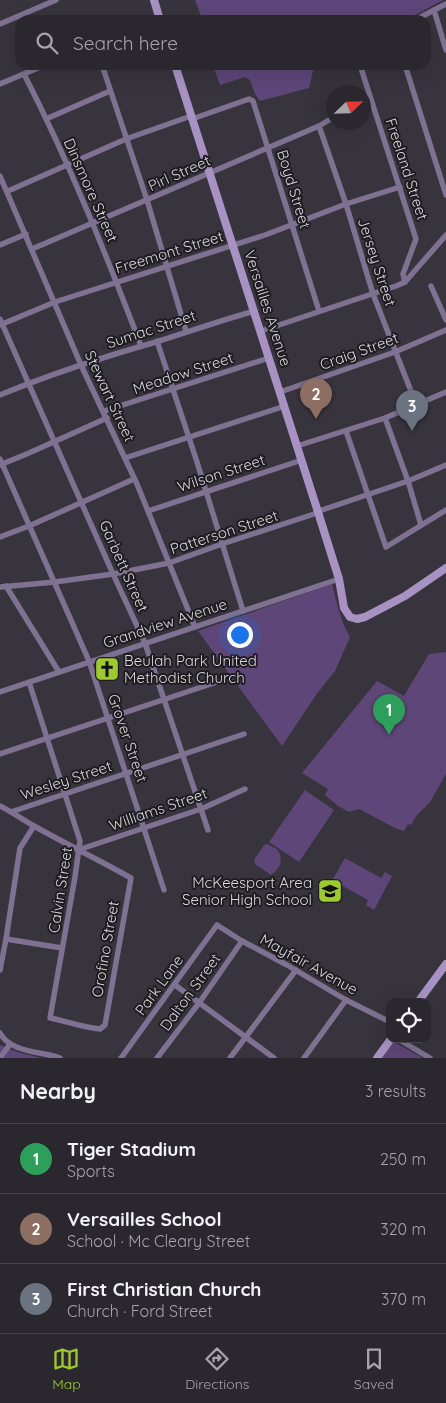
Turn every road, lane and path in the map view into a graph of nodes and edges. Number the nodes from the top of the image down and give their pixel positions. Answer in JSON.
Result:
{"nodes":[{"id":1,"x":56,"y":0,"type":"edge"},
{"id":2,"x":154,"y":0,"type":"edge"},
{"id":3,"x":44,"y":2,"type":"edge"},
{"id":4,"x":446,"y":4,"type":"edge"},
{"id":5,"x":434,"y":10,"type":"junction"},
{"id":6,"x":18,"y":15,"type":"edge"},
{"id":7,"x":156,"y":15,"type":"edge"},
{"id":8,"x":424,"y":15,"type":"edge"},
{"id":9,"x":15,"y":16,"type":"edge"},
{"id":10,"x":0,"y":24,"type":"edge"},
{"id":11,"x":446,"y":50,"type":"edge"},
{"id":12,"x":33,"y":70,"type":"edge"},
{"id":13,"x":104,"y":70,"type":"edge"},
{"id":14,"x":177,"y":70,"type":"edge"},
{"id":15,"x":362,"y":70,"type":"edge"},
{"id":16,"x":407,"y":70,"type":"edge"},
{"id":17,"x":24,"y":74,"type":"junction"},
{"id":18,"x":0,"y":84,"type":"edge"},
{"id":19,"x":110,"y":91,"type":"junction"},
{"id":20,"x":192,"y":118,"type":"junction"},
{"id":21,"x":46,"y":119,"type":"junction"},
{"id":22,"x":326,"y":122,"type":"edge"},
{"id":23,"x":319,"y":126,"type":"junction"},
{"id":24,"x":126,"y":139,"type":"junction"},
{"id":25,"x":268,"y":148,"type":"junction"},
{"id":26,"x":67,"y":165,"type":"junction"},
{"id":27,"x":210,"y":172,"type":"junction"},
{"id":28,"x":0,"y":176,"type":"edge"},
{"id":29,"x":400,"y":187,"type":"junction"},
{"id":30,"x":8,"y":191,"type":"junction"},
{"id":31,"x":446,"y":195,"type":"edge"},
{"id":32,"x":147,"y":200,"type":"junction"},
{"id":33,"x":346,"y":204,"type":"junction"},
{"id":34,"x":93,"y":223,"type":"junction"},
{"id":35,"x":292,"y":225,"type":"junction"},
{"id":36,"x":26,"y":234,"type":"junction"},
{"id":37,"x":446,"y":236,"type":"edge"},
{"id":38,"x":0,"y":244,"type":"edge"},
{"id":39,"x":233,"y":245,"type":"junction"},
{"id":40,"x":32,"y":250,"type":"junction"},
{"id":41,"x":167,"y":266,"type":"junction"},
{"id":42,"x":116,"y":281,"type":"junction"},
{"id":43,"x":405,"y":282,"type":"junction"},
{"id":44,"x":431,"y":286,"type":"dead end"},
{"id":45,"x":373,"y":294,"type":"junction"},
{"id":46,"x":55,"y":302,"type":"junction"},
{"id":47,"x":319,"y":311,"type":"junction"},
{"id":48,"x":255,"y":312,"type":"junction"},
{"id":49,"x":446,"y":320,"type":"edge"},
{"id":50,"x":1,"y":323,"type":"edge"},
{"id":51,"x":446,"y":330,"type":"edge"},
{"id":52,"x":186,"y":331,"type":"junction"},
{"id":53,"x":261,"y":331,"type":"junction"},
{"id":54,"x":157,"y":341,"type":"junction"},
{"id":55,"x":141,"y":346,"type":"junction"},
{"id":56,"x":395,"y":352,"type":"junction"},
{"id":57,"x":269,"y":358,"type":"junction"},
{"id":58,"x":81,"y":365,"type":"junction"},
{"id":59,"x":29,"y":383,"type":"junction"},
{"id":60,"x":172,"y":389,"type":"junction"},
{"id":61,"x":280,"y":392,"type":"junction"},
{"id":62,"x":446,"y":392,"type":"edge"},
{"id":63,"x":0,"y":395,"type":"edge"},
{"id":64,"x":416,"y":404,"type":"junction"},
{"id":65,"x":285,"y":406,"type":"junction"},
{"id":66,"x":104,"y":411,"type":"junction"},
{"id":67,"x":107,"y":418,"type":"junction"},
{"id":68,"x":385,"y":418,"type":"junction"},
{"id":69,"x":346,"y":431,"type":"junction"},
{"id":70,"x":188,"y":437,"type":"junction"},
{"id":71,"x":54,"y":442,"type":"junction"},
{"id":72,"x":297,"y":446,"type":"junction"},
{"id":73,"x":125,"y":458,"type":"junction"},
{"id":74,"x":302,"y":460,"type":"junction"},
{"id":75,"x":1,"y":463,"type":"edge"},
{"id":76,"x":446,"y":465,"type":"edge"},
{"id":77,"x":134,"y":479,"type":"junction"},
{"id":78,"x":408,"y":481,"type":"junction"},
{"id":79,"x":206,"y":491,"type":"junction"},
{"id":80,"x":367,"y":495,"type":"junction"},
{"id":81,"x":81,"y":502,"type":"junction"},
{"id":82,"x":446,"y":510,"type":"edge"},
{"id":83,"x":148,"y":511,"type":"junction"},
{"id":84,"x":318,"y":512,"type":"junction"},
{"id":85,"x":421,"y":525,"type":"junction"},
{"id":86,"x":30,"y":526,"type":"junction"},
{"id":87,"x":0,"y":538,"type":"edge"},
{"id":88,"x":222,"y":544,"type":"junction"},
{"id":89,"x":169,"y":564,"type":"junction"},
{"id":90,"x":446,"y":568,"type":"edge"},
{"id":91,"x":113,"y":574,"type":"junction"},
{"id":92,"x":338,"y":578,"type":"junction"},
{"id":93,"x":55,"y":582,"type":"junction"},
{"id":94,"x":3,"y":587,"type":"edge"},
{"id":95,"x":243,"y":611,"type":"junction"},
{"id":96,"x":195,"y":626,"type":"junction"},
{"id":97,"x":145,"y":643,"type":"junction"},
{"id":98,"x":89,"y":661,"type":"junction"},
{"id":99,"x":59,"y":672,"type":"junction"},
{"id":100,"x":226,"y":678,"type":"dead end"},
{"id":101,"x":29,"y":682,"type":"junction"},
{"id":102,"x":1,"y":690,"type":"edge"},
{"id":103,"x":164,"y":699,"type":"junction"},
{"id":104,"x":108,"y":718,"type":"junction"},
{"id":105,"x":244,"y":734,"type":"dead end"},
{"id":106,"x":47,"y":739,"type":"junction"},
{"id":107,"x":0,"y":754,"type":"edge"},
{"id":108,"x":182,"y":754,"type":"junction"},
{"id":109,"x":127,"y":773,"type":"junction"},
{"id":110,"x":245,"y":789,"type":"dead end"},
{"id":111,"x":64,"y":794,"type":"junction"},
{"id":112,"x":0,"y":806,"type":"edge"},
{"id":113,"x":201,"y":809,"type":"junction"},
{"id":114,"x":11,"y":812,"type":"junction"},
{"id":115,"x":34,"y":826,"type":"junction"},
{"id":116,"x":145,"y":828,"type":"junction"},
{"id":117,"x":208,"y":830,"type":"dead end"},
{"id":118,"x":78,"y":850,"type":"junction"},
{"id":119,"x":164,"y":890,"type":"dead end"},
{"id":120,"x":217,"y":926,"type":"joint"},
{"id":121,"x":6,"y":939,"type":"junction"},
{"id":122,"x":242,"y":941,"type":"junction"},
{"id":123,"x":62,"y":948,"type":"junction"},
{"id":124,"x":446,"y":964,"type":"edge"},
{"id":125,"x":0,"y":970,"type":"edge"},
{"id":126,"x":296,"y":970,"type":"junction"},
{"id":127,"x":175,"y":985,"type":"junction"},
{"id":128,"x":421,"y":998,"type":"edge"},
{"id":129,"x":346,"y":1000,"type":"junction"},
{"id":130,"x":199,"y":1003,"type":"junction"},
{"id":131,"x":50,"y":1018,"type":"joint"},
{"id":132,"x":386,"y":1020,"type":"edge"},
{"id":133,"x":0,"y":1033,"type":"edge"},
{"id":134,"x":245,"y":1038,"type":"junction"},
{"id":135,"x":388,"y":1043,"type":"edge"},
{"id":136,"x":405,"y":1043,"type":"edge"},
{"id":137,"x":10,"y":1044,"type":"junction"},
{"id":138,"x":0,"y":1058,"type":"edge"},
{"id":139,"x":60,"y":1058,"type":"edge"},
{"id":140,"x":121,"y":1058,"type":"edge"},
{"id":141,"x":157,"y":1058,"type":"edge"},
{"id":142,"x":230,"y":1058,"type":"edge"},
{"id":143,"x":274,"y":1058,"type":"edge"},
{"id":144,"x":304,"y":1058,"type":"edge"},
{"id":145,"x":376,"y":1058,"type":"edge"},
{"id":146,"x":430,"y":1058,"type":"edge"}],
"edges":[{"from":1,"to":3,"type":"street"},
{"from":2,"to":7,"type":"street"},
{"from":3,"to":6,"type":"street"},
{"from":4,"to":5,"type":"street"},
{"from":5,"to":8,"type":"street"},
{"from":5,"to":11,"type":"street"},
{"from":9,"to":10,"type":"street"},
{"from":12,"to":17,"type":"street"},
{"from":13,"to":19,"type":"street"},
{"from":14,"to":20,"type":"street","name":"Versailles Avenue"},
{"from":15,"to":29,"type":"street","name":"Freeland Street"},
{"from":16,"to":31,"type":"street"},
{"from":17,"to":18,"type":"street"},
{"from":17,"to":21,"type":"street","name":"Dinsmore Street"},
{"from":19,"to":21,"type":"street"},
{"from":19,"to":24,"type":"street"},
{"from":20,"to":24,"type":"street"},
{"from":20,"to":25,"type":"street","name":"Boyd Street"},
{"from":20,"to":27,"type":"street","name":"Versailles Avenue"},
{"from":21,"to":26,"type":"street","name":"Dinsmore Street"},
{"from":22,"to":23,"type":"street","name":"Pirl Street"},
{"from":23,"to":25,"type":"street","name":"Pirl Street"},
{"from":23,"to":33,"type":"street","name":"Jersey Street"},
{"from":24,"to":26,"type":"street"},
{"from":24,"to":32,"type":"street"},
{"from":25,"to":27,"type":"street","name":"Pirl Street"},
{"from":25,"to":35,"type":"street","name":"Boyd Street"},
{"from":26,"to":30,"type":"street"},
{"from":26,"to":34,"type":"street","name":"Dinsmore Street"},
{"from":27,"to":32,"type":"street","name":"Pirl Street"},
{"from":27,"to":39,"type":"street","name":"Versailles Avenue"},
{"from":28,"to":30,"type":"street","name":"Stewart Street"},
{"from":29,"to":33,"type":"street","name":"Freemont Street"},
{"from":29,"to":43,"type":"street","name":"Freeland Street"},
{"from":30,"to":36,"type":"street","name":"Stewart Street"},
{"from":32,"to":34,"type":"street","name":"Pirl Street"},
{"from":32,"to":41,"type":"street"},
{"from":33,"to":35,"type":"street","name":"Freemont Street"},
{"from":33,"to":45,"type":"street","name":"Jersey Street"},
{"from":34,"to":40,"type":"street","name":"Pirl Street"},
{"from":34,"to":42,"type":"street","name":"Dinsmore Street"},
{"from":35,"to":39,"type":"street","name":"Freemont Street"},
{"from":35,"to":47,"type":"street","name":"Boyd Street"},
{"from":36,"to":38,"type":"street"},
{"from":36,"to":40,"type":"street","name":"Stewart Street"},
{"from":37,"to":43,"type":"street"},
{"from":39,"to":41,"type":"street","name":"Freemont Street"},
{"from":39,"to":48,"type":"street","name":"Versailles Avenue"},
{"from":40,"to":46,"type":"street","name":"Stewart Street"},
{"from":41,"to":42,"type":"street","name":"Freemont Street"},
{"from":41,"to":52,"type":"street"},
{"from":42,"to":46,"type":"street","name":"Freemont Street"},
{"from":42,"to":55,"type":"street","name":"Dinsmore Street"},
{"from":43,"to":45,"type":"street"},
{"from":44,"to":49,"type":"street"},
{"from":45,"to":47,"type":"street"},
{"from":45,"to":56,"type":"street","name":"Jersey Street"},
{"from":46,"to":50,"type":"street","name":"Freemont Street"},
{"from":46,"to":58,"type":"street","name":"Stewart Street"},
{"from":47,"to":53,"type":"street"},
{"from":48,"to":52,"type":"street","name":"Sumac Street"},
{"from":48,"to":53,"type":"street","name":"Versailles Avenue"},
{"from":50,"to":59,"type":"street","name":"Garbett Street"},
{"from":51,"to":56,"type":"street","name":"Craig Street"},
{"from":52,"to":54,"type":"street","name":"Sumac Street"},
{"from":53,"to":57,"type":"street","name":"Versailles Avenue"},
{"from":54,"to":55,"type":"street","name":"Sumac Street"},
{"from":54,"to":60,"type":"street"},
{"from":55,"to":58,"type":"street","name":"Sumac Street"},
{"from":56,"to":61,"type":"street","name":"Craig Street"},
{"from":56,"to":64,"type":"street","name":"Jersey Street"},
{"from":57,"to":60,"type":"street","name":"Meadow Street"},
{"from":57,"to":61,"type":"street","name":"Versailles Avenue"},
{"from":58,"to":59,"type":"street","name":"Sumac Street"},
{"from":58,"to":66,"type":"street","name":"Stewart Street"},
{"from":59,"to":63,"type":"street","name":"Sumac Street"},
{"from":59,"to":71,"type":"street","name":"Garbett Street"},
{"from":60,"to":66,"type":"street","name":"Meadow Street"},
{"from":60,"to":70,"type":"street"},
{"from":61,"to":65,"type":"street","name":"Versailles Avenue"},
{"from":62,"to":64,"type":"street"},
{"from":64,"to":68,"type":"street"},
{"from":65,"to":70,"type":"street"},
{"from":65,"to":72,"type":"street","name":"Versailles Avenue"},
{"from":66,"to":67,"type":"street","name":"Stewart Street"},
{"from":67,"to":71,"type":"street"},
{"from":67,"to":73,"type":"street","name":"Stewart Street"},
{"from":68,"to":69,"type":"street"},
{"from":68,"to":78,"type":"street"},
{"from":69,"to":72,"type":"street"},
{"from":69,"to":80,"type":"street"},
{"from":70,"to":73,"type":"street"},
{"from":70,"to":79,"type":"street"},
{"from":71,"to":75,"type":"street"},
{"from":71,"to":81,"type":"street","name":"Garbett Street"},
{"from":72,"to":74,"type":"street","name":"Versailles Avenue"},
{"from":73,"to":77,"type":"street","name":"Stewart Street"},
{"from":74,"to":79,"type":"street","name":"Wilson Street"},
{"from":74,"to":84,"type":"street","name":"Versailles Avenue"},
{"from":75,"to":86,"type":"street","name":"Grover Street"},
{"from":76,"to":78,"type":"street","name":"Patterson Street"},
{"from":77,"to":81,"type":"street"},
{"from":77,"to":83,"type":"street","name":"Stewart Street"},
{"from":78,"to":80,"type":"street","name":"Patterson Street"},
{"from":78,"to":85,"type":"street"},
{"from":79,"to":83,"type":"street","name":"Wilson Street"},
{"from":79,"to":88,"type":"street"},
{"from":80,"to":84,"type":"street","name":"Patterson Street"},
{"from":80,"to":85,"type":"street"},
{"from":81,"to":86,"type":"street"},
{"from":81,"to":91,"type":"street","name":"Garbett Street"},
{"from":82,"to":85,"type":"street"},
{"from":83,"to":89,"type":"street","name":"Stewart Street"},
{"from":84,"to":88,"type":"street","name":"Patterson Street"},
{"from":84,"to":92,"type":"street","name":"Versailles Avenue"},
{"from":86,"to":87,"type":"street"},
{"from":86,"to":93,"type":"street","name":"Grover Street"},
{"from":88,"to":89,"type":"street","name":"Patterson Street"},
{"from":88,"to":95,"type":"street"},
{"from":89,"to":91,"type":"street","name":"Patterson Street"},
{"from":89,"to":96,"type":"street","name":"Stewart Street"},
{"from":90,"to":92,"type":"street","name":"Versailles Avenue"},
{"from":91,"to":93,"type":"street","name":"Patterson Street"},
{"from":91,"to":97,"type":"street","name":"Garbett Street"},
{"from":92,"to":95,"type":"street","name":"Grandview Avenue"},
{"from":93,"to":94,"type":"street","name":"Patterson Street"},
{"from":93,"to":98,"type":"street","name":"Grover Street"},
{"from":94,"to":99,"type":"street"},
{"from":95,"to":96,"type":"street","name":"Grandview Avenue"},
{"from":96,"to":97,"type":"street","name":"Grandview Avenue"},
{"from":97,"to":98,"type":"street","name":"Grandview Avenue"},
{"from":97,"to":103,"type":"street","name":"Garbett Street"},
{"from":98,"to":99,"type":"street","name":"Grandview Avenue"},
{"from":98,"to":104,"type":"street","name":"Grover Street"},
{"from":99,"to":101,"type":"street","name":"Grandview Avenue"},
{"from":100,"to":103,"type":"street"},
{"from":101,"to":102,"type":"street","name":"Grandview Avenue"},
{"from":101,"to":106,"type":"street","name":"Calvin Street"},
{"from":103,"to":104,"type":"street"},
{"from":103,"to":108,"type":"street","name":"Garbett Street"},
{"from":104,"to":106,"type":"street"},
{"from":104,"to":109,"type":"street","name":"Grover Street"},
{"from":105,"to":108,"type":"street","name":"Wesley Street"},
{"from":106,"to":107,"type":"street"},
{"from":106,"to":111,"type":"street","name":"Calvin Street"},
{"from":108,"to":109,"type":"street","name":"Wesley Street"},
{"from":108,"to":113,"type":"street","name":"Garbett Street"},
{"from":109,"to":111,"type":"street","name":"Wesley Street"},
{"from":109,"to":116,"type":"street","name":"Grover Street"},
{"from":110,"to":113,"type":"street","name":"Williams Street"},
{"from":111,"to":114,"type":"street","name":"Wesley Street"},
{"from":111,"to":118,"type":"street","name":"Calvin Street"},
{"from":112,"to":114,"type":"street"},
{"from":113,"to":116,"type":"street","name":"Williams Street"},
{"from":113,"to":117,"type":"street","name":"Garbett Street"},
{"from":114,"to":115,"type":"street"},
{"from":115,"to":118,"type":"street"},
{"from":115,"to":121,"type":"street"},
{"from":116,"to":118,"type":"street","name":"Williams Street"},
{"from":116,"to":119,"type":"street","name":"Grover Street"},
{"from":118,"to":123,"type":"street","name":"Calvin Street"},
{"from":118,"to":131,"type":"street","name":"Orofino Street"},
{"from":120,"to":122,"type":"street","name":"Mayfair Avenue"},
{"from":120,"to":127,"type":"street","name":"Park Lane"},
{"from":121,"to":123,"type":"street"},
{"from":121,"to":125,"type":"street"},
{"from":122,"to":126,"type":"street","name":"Mayfair Avenue"},
{"from":122,"to":130,"type":"street","name":"Dalton Street"},
{"from":123,"to":131,"type":"street","name":"Calvin Street"},
{"from":124,"to":128,"type":"street"},
{"from":126,"to":129,"type":"street","name":"Mayfair Avenue"},
{"from":126,"to":134,"type":"street"},
{"from":127,"to":130,"type":"street"},
{"from":127,"to":140,"type":"street","name":"Park Lane"},
{"from":129,"to":132,"type":"street","name":"Mayfair Avenue"},
{"from":129,"to":144,"type":"street"},
{"from":130,"to":134,"type":"street"},
{"from":130,"to":141,"type":"street","name":"Dalton Street"},
{"from":133,"to":137,"type":"street"},
{"from":134,"to":142,"type":"street"},
{"from":134,"to":143,"type":"street"},
{"from":135,"to":145,"type":"street"},
{"from":136,"to":146,"type":"street"},
{"from":137,"to":138,"type":"street"},
{"from":137,"to":139,"type":"street"}]}
